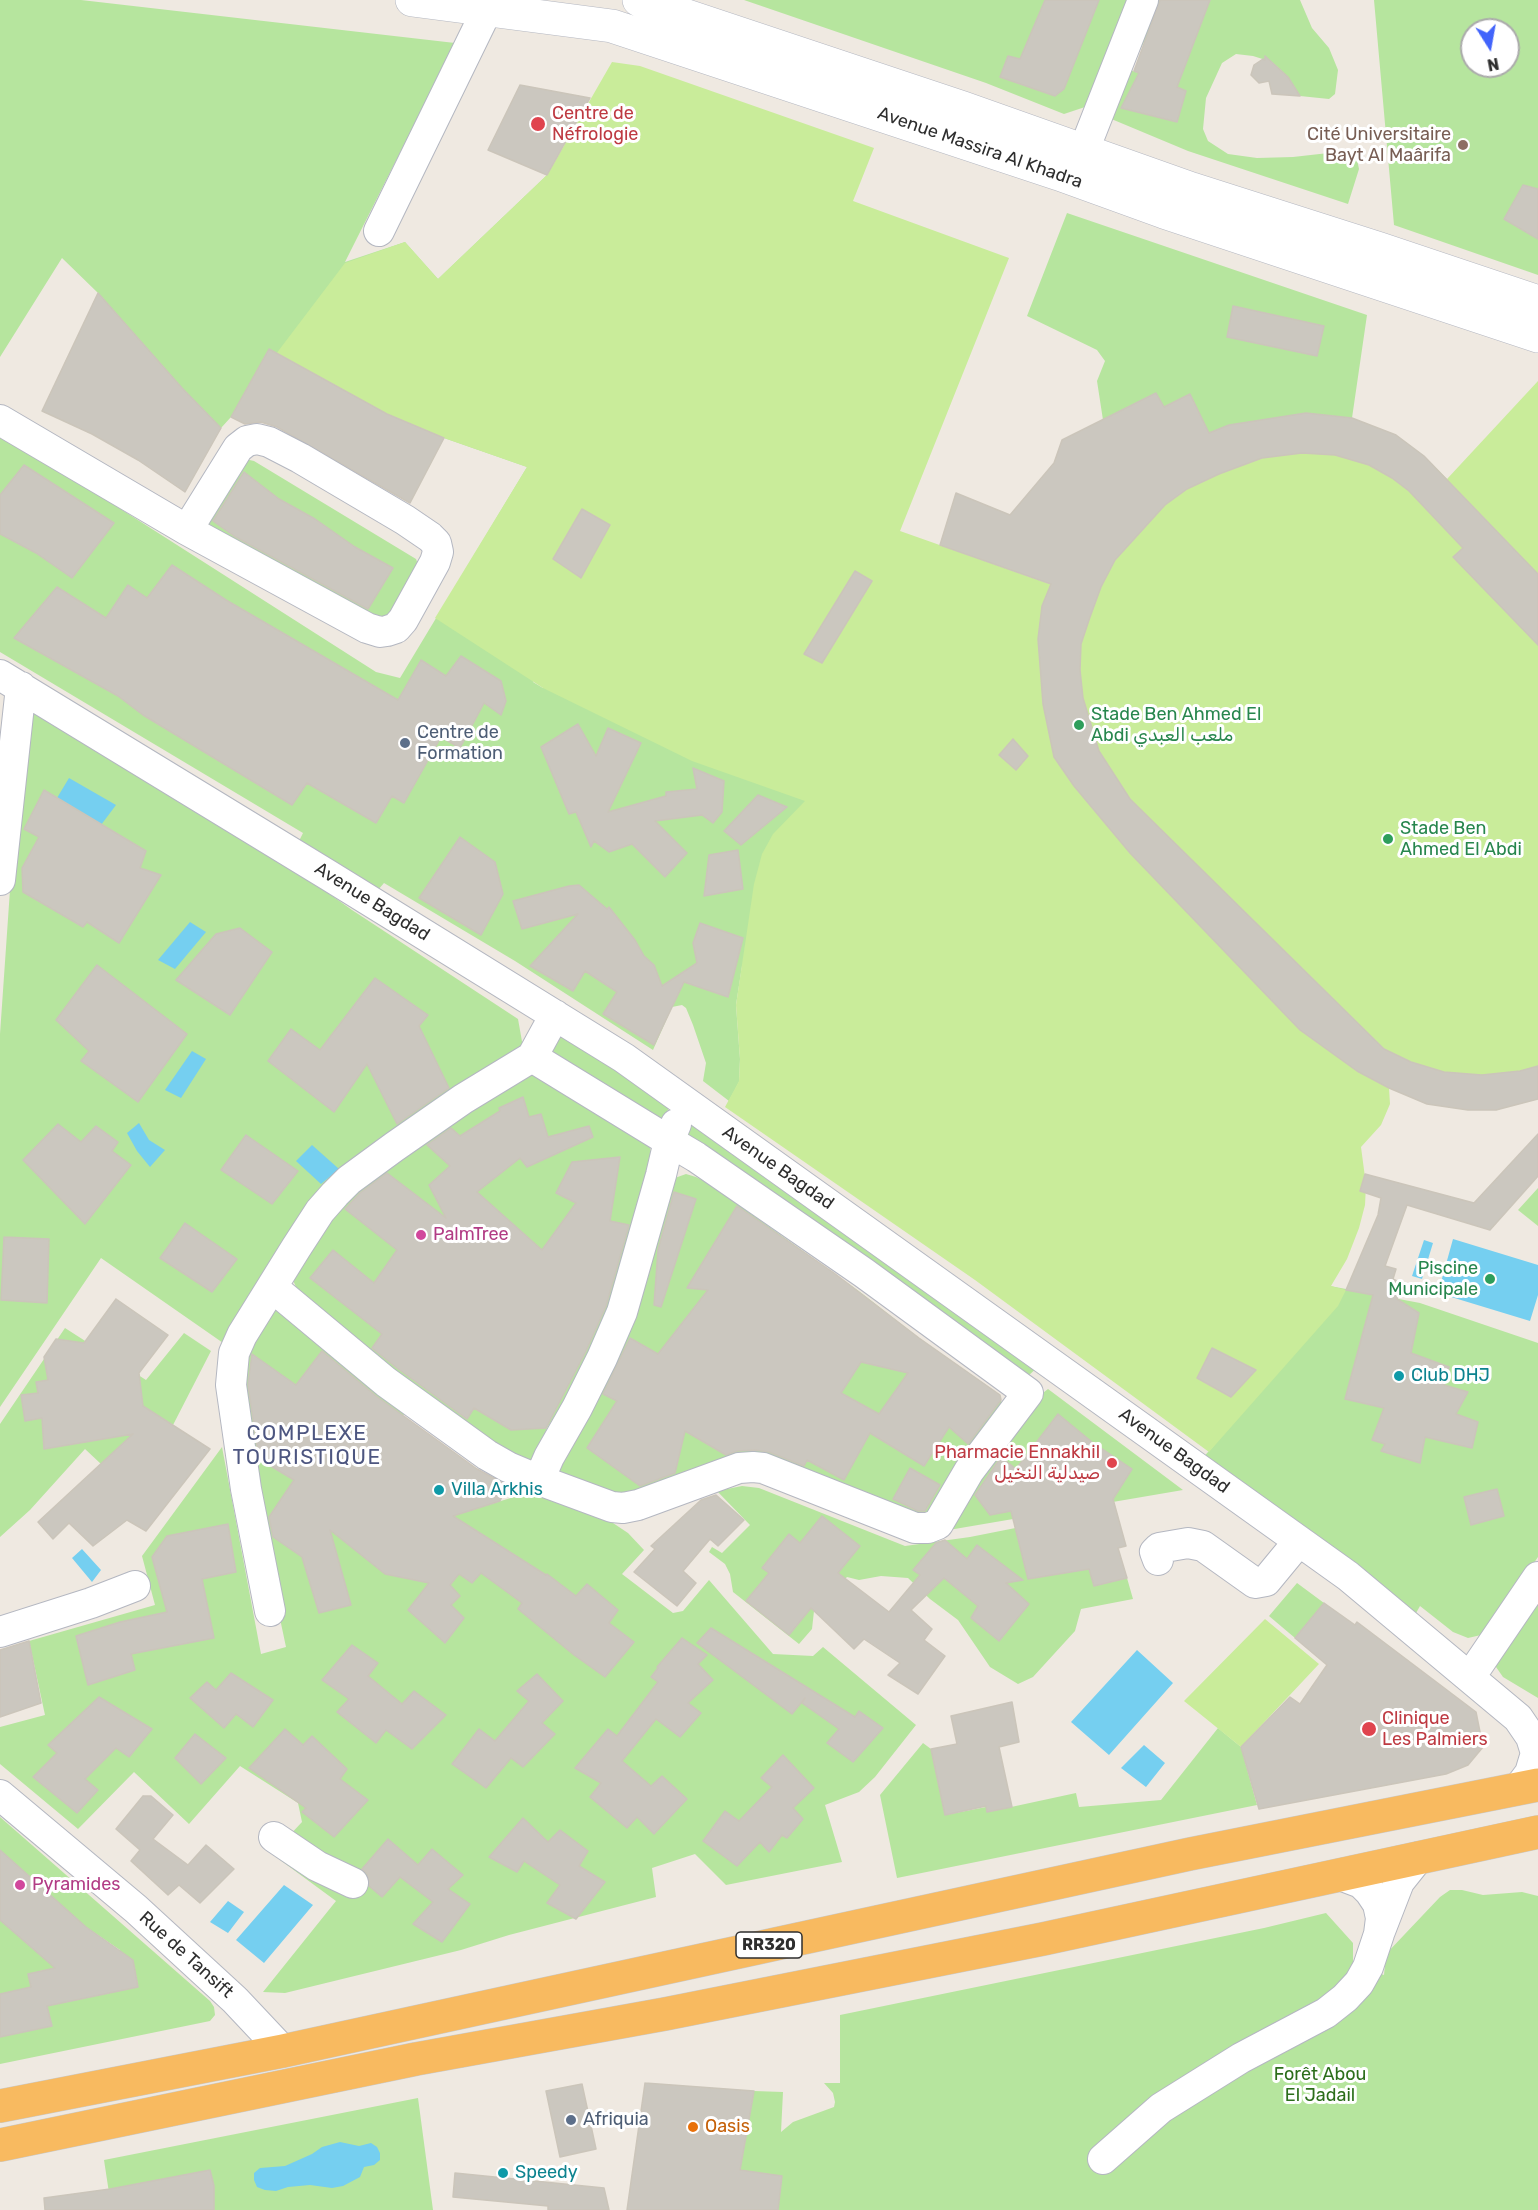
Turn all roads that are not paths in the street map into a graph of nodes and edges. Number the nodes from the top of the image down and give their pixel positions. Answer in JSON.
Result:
{"nodes":[{"id":1,"x":412,"y":0,"type":"edge"},
{"id":2,"x":639,"y":0,"type":"edge"},
{"id":3,"x":1143,"y":0,"type":"edge"},
{"id":4,"x":487,"y":10,"type":"junction"},
{"id":5,"x":1084,"y":150,"type":"junction"},
{"id":6,"x":379,"y":231,"type":"dead end"},
{"id":7,"x":1538,"y":303,"type":"edge"},
{"id":8,"x":1538,"y":336,"type":"edge"},
{"id":9,"x":0,"y":420,"type":"edge"},
{"id":10,"x":187,"y":530,"type":"junction"},
{"id":11,"x":10,"y":681,"type":"edge"},
{"id":12,"x":0,"y":880,"type":"edge"},
{"id":13,"x":555,"y":1015,"type":"junction"},
{"id":14,"x":531,"y":1058,"type":"junction"},
{"id":15,"x":685,"y":1101,"type":"junction"},
{"id":16,"x":669,"y":1141,"type":"junction"},
{"id":17,"x":272,"y":1287,"type":"junction"},
{"id":18,"x":1056,"y":1366,"type":"junction"},
{"id":19,"x":1028,"y":1393,"type":"junction"},
{"id":20,"x":539,"y":1480,"type":"junction"},
{"id":21,"x":1299,"y":1541,"type":"junction"},
{"id":22,"x":1158,"y":1560,"type":"dead end"},
{"id":23,"x":1538,"y":1578,"type":"edge"},
{"id":24,"x":135,"y":1586,"type":"dead end"},
{"id":25,"x":270,"y":1611,"type":"dead end"},
{"id":26,"x":0,"y":1632,"type":"edge"},
{"id":27,"x":1470,"y":1677,"type":"junction"},
{"id":28,"x":1528,"y":1722,"type":"edge"},
{"id":29,"x":1528,"y":1787,"type":"edge"},
{"id":30,"x":0,"y":1795,"type":"edge"},
{"id":31,"x":1538,"y":1832,"type":"edge"},
{"id":32,"x":274,"y":1837,"type":"dead end"},
{"id":33,"x":1419,"y":1857,"type":"junction"},
{"id":34,"x":1340,"y":1875,"type":"junction"},
{"id":35,"x":353,"y":1883,"type":"dead end"},
{"id":36,"x":1379,"y":1934,"type":"junction"},
{"id":37,"x":283,"y":2051,"type":"junction"},
{"id":38,"x":0,"y":2106,"type":"edge"},
{"id":39,"x":0,"y":2145,"type":"edge"},
{"id":40,"x":1103,"y":2159,"type":"dead end"}],
"edges":[{"from":1,"to":4,"type":"street","name":"Avenue Massira Al Khadra"},
{"from":2,"to":5,"type":"street","name":"Avenue Massira Al Khadra"},
{"from":3,"to":5,"type":"street"},
{"from":4,"to":6,"type":"street"},
{"from":4,"to":8,"type":"street","name":"Avenue Massira Al Khadra"},
{"from":5,"to":7,"type":"street","name":"Avenue Massira Al Khadra"},
{"from":9,"to":10,"type":"street"},
{"from":10,"to":10,"type":"street"},
{"from":11,"to":12,"type":"street"},
{"from":11,"to":13,"type":"street","name":"Avenue Bagdad"},
{"from":13,"to":14,"type":"street"},
{"from":13,"to":15,"type":"street","name":"Avenue Bagdad"},
{"from":14,"to":16,"type":"street"},
{"from":14,"to":17,"type":"street"},
{"from":15,"to":16,"type":"street"},
{"from":15,"to":18,"type":"street","name":"Avenue Bagdad"},
{"from":16,"to":19,"type":"street"},
{"from":16,"to":20,"type":"street"},
{"from":17,"to":20,"type":"street"},
{"from":17,"to":25,"type":"street"},
{"from":18,"to":19,"type":"street"},
{"from":18,"to":21,"type":"street","name":"Avenue Bagdad"},
{"from":19,"to":20,"type":"street"},
{"from":21,"to":22,"type":"street"},
{"from":21,"to":27,"type":"street","name":"Avenue Bagdad"},
{"from":23,"to":27,"type":"street"},
{"from":24,"to":26,"type":"street"},
{"from":27,"to":28,"type":"street","name":"Avenue Bagdad"},
{"from":28,"to":29,"type":"street","name":"Avenue Bagdad"},
{"from":29,"to":37,"type":"highway","number":"RR320"},
{"from":30,"to":37,"type":"street","name":"Rue de Tansift"},
{"from":31,"to":33,"type":"highway"},
{"from":32,"to":35,"type":"street"},
{"from":33,"to":34,"type":"highway"},
{"from":33,"to":36,"type":"street"},
{"from":34,"to":36,"type":"street"},
{"from":34,"to":39,"type":"highway"},
{"from":36,"to":40,"type":"street"},
{"from":37,"to":38,"type":"highway","number":"RR320"}]}
